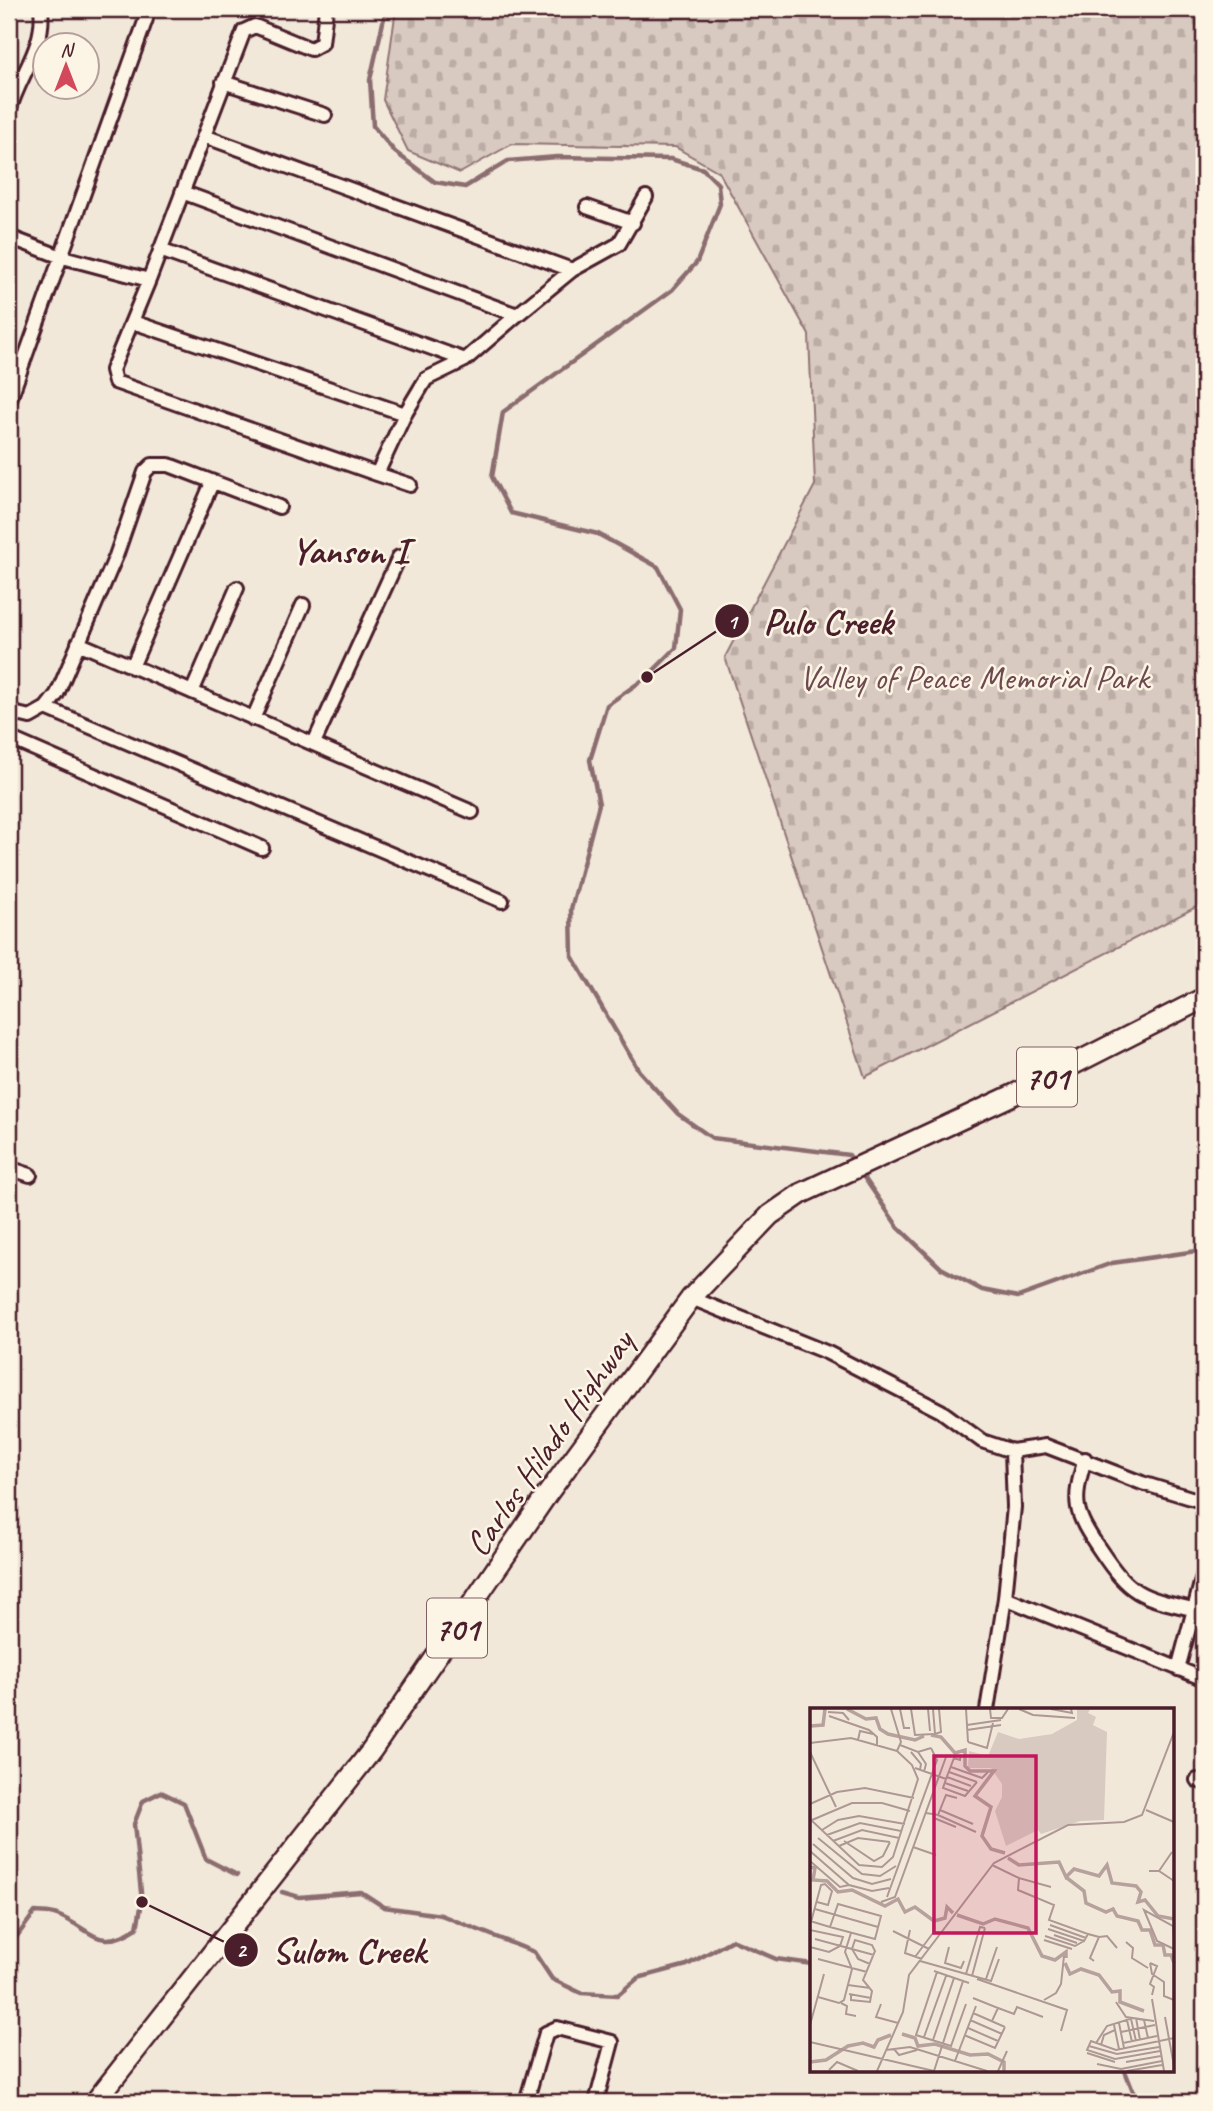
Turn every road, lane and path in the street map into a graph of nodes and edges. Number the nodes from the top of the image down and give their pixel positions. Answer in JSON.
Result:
{"nodes":[{"id":1,"x":41,"y":9,"type":"edge"},
{"id":2,"x":326,"y":9,"type":"edge"},
{"id":3,"x":146,"y":19,"type":"dead end"},
{"id":4,"x":223,"y":82,"type":"junction"},
{"id":5,"x":10,"y":102,"type":"edge"},
{"id":6,"x":325,"y":115,"type":"dead end"},
{"id":7,"x":204,"y":136,"type":"junction"},
{"id":8,"x":181,"y":192,"type":"junction"},
{"id":9,"x":646,"y":197,"type":"dead end"},
{"id":10,"x":587,"y":207,"type":"dead end"},
{"id":11,"x":633,"y":223,"type":"junction"},
{"id":12,"x":9,"y":237,"type":"edge"},
{"id":13,"x":160,"y":250,"type":"junction"},
{"id":14,"x":59,"y":256,"type":"junction"},
{"id":15,"x":572,"y":270,"type":"junction"},
{"id":16,"x":149,"y":280,"type":"junction"},
{"id":17,"x":517,"y":315,"type":"junction"},
{"id":18,"x":133,"y":322,"type":"junction"},
{"id":19,"x":465,"y":360,"type":"junction"},
{"id":20,"x":9,"y":402,"type":"edge"},
{"id":21,"x":405,"y":414,"type":"junction"},
{"id":22,"x":377,"y":474,"type":"junction"},
{"id":23,"x":212,"y":483,"type":"junction"},
{"id":24,"x":410,"y":485,"type":"dead end"},
{"id":25,"x":279,"y":507,"type":"dead end"},
{"id":26,"x":399,"y":557,"type":"dead end"},
{"id":27,"x":237,"y":588,"type":"dead end"},
{"id":28,"x":303,"y":605,"type":"dead end"},
{"id":29,"x":78,"y":643,"type":"junction"},
{"id":30,"x":132,"y":667,"type":"junction"},
{"id":31,"x":192,"y":692,"type":"junction"},
{"id":32,"x":47,"y":708,"type":"junction"},
{"id":33,"x":9,"y":712,"type":"edge"},
{"id":34,"x":253,"y":719,"type":"junction"},
{"id":35,"x":9,"y":738,"type":"edge"},
{"id":36,"x":314,"y":743,"type":"junction"},
{"id":37,"x":472,"y":812,"type":"dead end"},
{"id":38,"x":262,"y":848,"type":"dead end"},
{"id":39,"x":502,"y":901,"type":"dead end"},
{"id":40,"x":1204,"y":998,"type":"edge"},
{"id":41,"x":9,"y":1168,"type":"edge"},
{"id":42,"x":30,"y":1175,"type":"dead end"},
{"id":43,"x":691,"y":1298,"type":"junction"},
{"id":44,"x":1012,"y":1451,"type":"junction"},
{"id":45,"x":1084,"y":1459,"type":"junction"},
{"id":46,"x":1204,"y":1502,"type":"edge"},
{"id":47,"x":1204,"y":1572,"type":"edge"},
{"id":48,"x":1005,"y":1598,"type":"junction"},
{"id":49,"x":1192,"y":1609,"type":"junction"},
{"id":50,"x":1178,"y":1669,"type":"junction"},
{"id":51,"x":1204,"y":1679,"type":"edge"},
{"id":52,"x":987,"y":1708,"type":"edge"},
{"id":53,"x":95,"y":2102,"type":"edge"},
{"id":54,"x":526,"y":2102,"type":"edge"},
{"id":55,"x":596,"y":2102,"type":"edge"}],
"edges":[{"from":1,"to":5,"type":"street"},
{"from":2,"to":4,"type":"street"},
{"from":3,"to":14,"type":"street"},
{"from":4,"to":6,"type":"street"},
{"from":4,"to":7,"type":"street"},
{"from":7,"to":8,"type":"street"},
{"from":7,"to":15,"type":"street"},
{"from":8,"to":13,"type":"street"},
{"from":8,"to":17,"type":"street"},
{"from":9,"to":11,"type":"street"},
{"from":10,"to":11,"type":"street"},
{"from":11,"to":15,"type":"street"},
{"from":12,"to":14,"type":"street"},
{"from":13,"to":16,"type":"street"},
{"from":13,"to":19,"type":"street"},
{"from":14,"to":16,"type":"street"},
{"from":14,"to":20,"type":"street"},
{"from":15,"to":17,"type":"street"},
{"from":16,"to":18,"type":"street"},
{"from":17,"to":19,"type":"street"},
{"from":18,"to":21,"type":"street"},
{"from":18,"to":22,"type":"street"},
{"from":19,"to":21,"type":"street"},
{"from":21,"to":22,"type":"street"},
{"from":22,"to":24,"type":"street"},
{"from":23,"to":25,"type":"street"},
{"from":23,"to":29,"type":"street"},
{"from":23,"to":30,"type":"street"},
{"from":26,"to":36,"type":"street"},
{"from":27,"to":31,"type":"street"},
{"from":28,"to":34,"type":"street"},
{"from":29,"to":30,"type":"street"},
{"from":29,"to":32,"type":"street"},
{"from":30,"to":31,"type":"street"},
{"from":31,"to":34,"type":"street"},
{"from":32,"to":33,"type":"street"},
{"from":32,"to":39,"type":"street"},
{"from":34,"to":36,"type":"street"},
{"from":35,"to":38,"type":"street"},
{"from":36,"to":37,"type":"street"},
{"from":40,"to":43,"type":"main road","name":"Carlos Hilado Highway","number":"701"},
{"from":41,"to":42,"type":"street"},
{"from":43,"to":44,"type":"street"},
{"from":43,"to":53,"type":"main road","name":"Carlos Hilado Highway","number":"701"},
{"from":44,"to":45,"type":"street"},
{"from":44,"to":48,"type":"street"},
{"from":45,"to":46,"type":"street"},
{"from":45,"to":49,"type":"street"},
{"from":47,"to":49,"type":"street"},
{"from":48,"to":50,"type":"street"},
{"from":48,"to":52,"type":"street"},
{"from":49,"to":50,"type":"street"},
{"from":50,"to":51,"type":"street"},
{"from":54,"to":55,"type":"street"}]}
